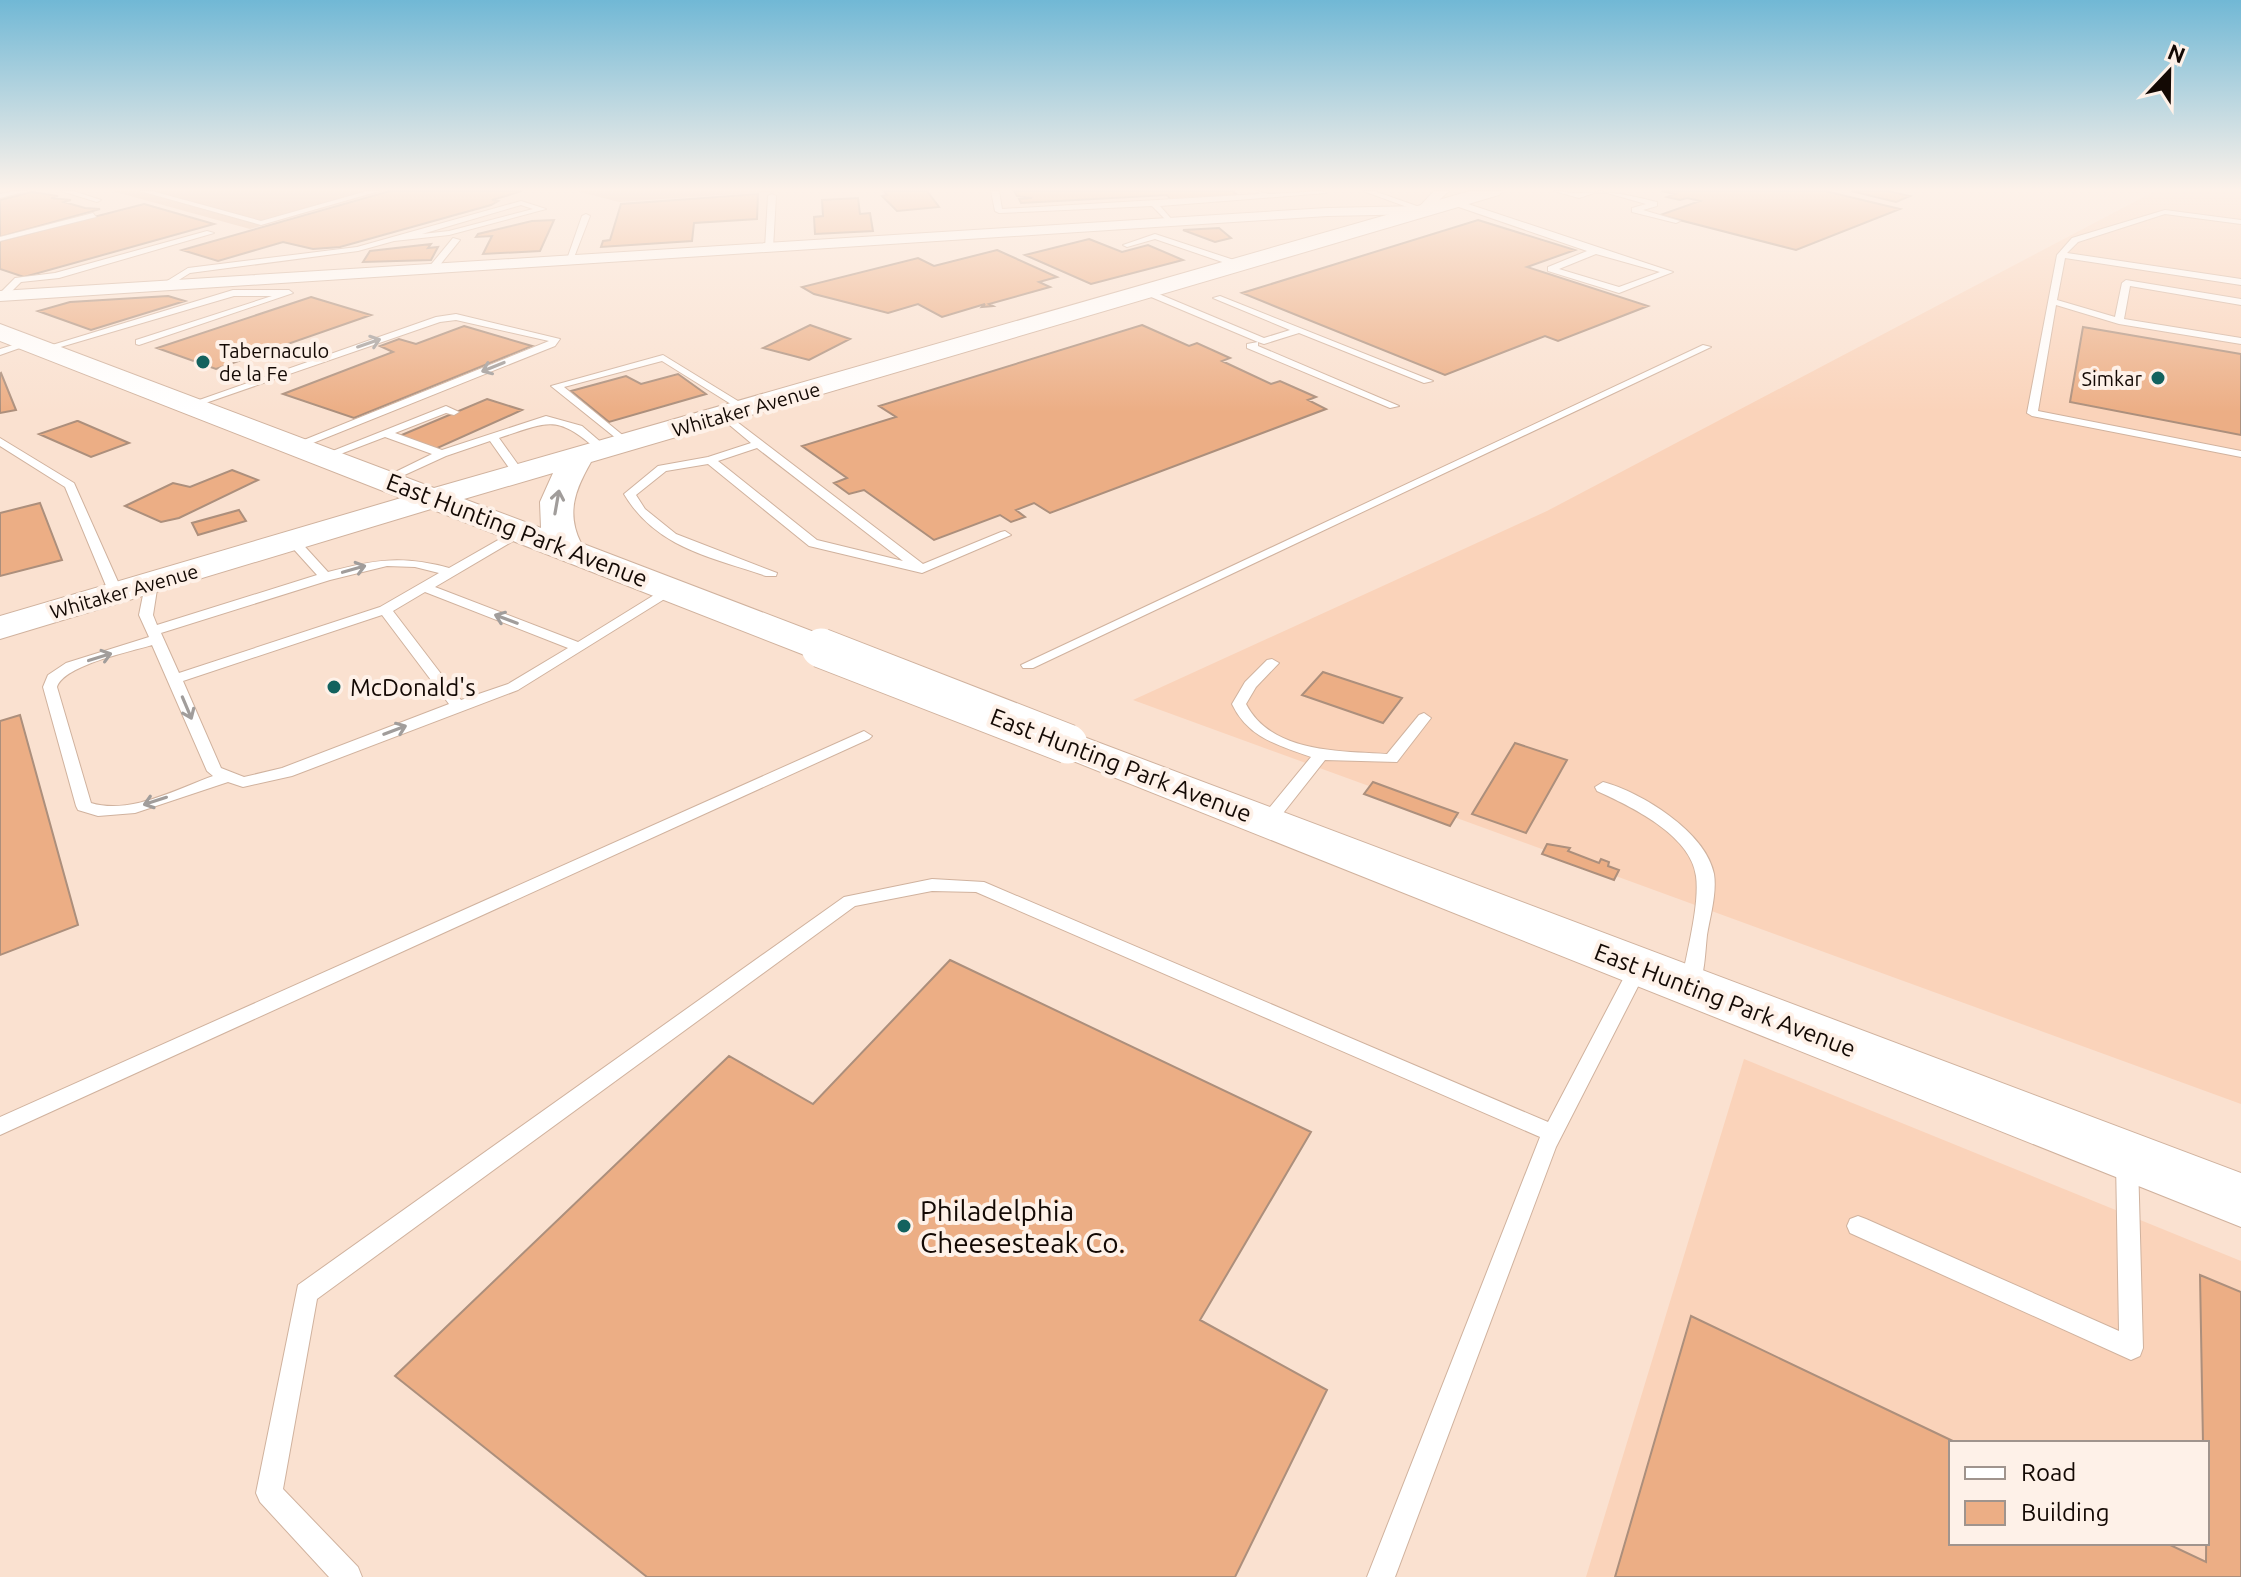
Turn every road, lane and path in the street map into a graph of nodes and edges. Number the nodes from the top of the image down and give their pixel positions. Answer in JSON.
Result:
{"nodes":[{"id":1,"x":97,"y":265,"type":"edge"},
{"id":2,"x":238,"y":265,"type":"edge"},
{"id":3,"x":436,"y":265,"type":"edge"},
{"id":4,"x":499,"y":265,"type":"edge"},
{"id":5,"x":1240,"y":265,"type":"edge"},
{"id":6,"x":1562,"y":265,"type":"edge"},
{"id":7,"x":1643,"y":265,"type":"edge"},
{"id":8,"x":2059,"y":265,"type":"edge"},
{"id":9,"x":2125,"y":265,"type":"edge"},
{"id":10,"x":432,"y":269,"type":"junction"},
{"id":11,"x":2241,"y":282,"type":"edge"},
{"id":12,"x":163,"y":286,"type":"junction"},
{"id":13,"x":1147,"y":292,"type":"junction"},
{"id":14,"x":1,"y":296,"type":"edge"},
{"id":15,"x":1217,"y":298,"type":"dead end"},
{"id":16,"x":2052,"y":301,"type":"junction"},
{"id":17,"x":2241,"y":302,"type":"edge"},
{"id":18,"x":2119,"y":321,"type":"junction"},
{"id":19,"x":1299,"y":330,"type":"junction"},
{"id":20,"x":12,"y":340,"type":"edge"},
{"id":21,"x":1264,"y":341,"type":"junction"},
{"id":22,"x":2241,"y":341,"type":"edge"},
{"id":23,"x":139,"y":342,"type":"dead end"},
{"id":24,"x":1706,"y":347,"type":"dead end"},
{"id":25,"x":1428,"y":381,"type":"dead end"},
{"id":26,"x":190,"y":405,"type":"junction"},
{"id":27,"x":1394,"y":406,"type":"dead end"},
{"id":28,"x":454,"y":412,"type":"dead end"},
{"id":29,"x":735,"y":412,"type":"junction"},
{"id":30,"x":490,"y":425,"type":"dead end"},
{"id":31,"x":385,"y":433,"type":"junction"},
{"id":32,"x":511,"y":433,"type":"junction"},
{"id":33,"x":460,"y":438,"type":"dead end"},
{"id":34,"x":493,"y":438,"type":"junction"},
{"id":35,"x":0,"y":441,"type":"edge"},
{"id":36,"x":475,"y":444,"type":"junction"},
{"id":37,"x":759,"y":444,"type":"junction"},
{"id":38,"x":603,"y":450,"type":"junction"},
{"id":39,"x":312,"y":451,"type":"junction"},
{"id":40,"x":442,"y":454,"type":"junction"},
{"id":41,"x":2241,"y":454,"type":"edge"},
{"id":42,"x":710,"y":460,"type":"junction"},
{"id":43,"x":518,"y":473,"type":"junction"},
{"id":44,"x":387,"y":480,"type":"junction"},
{"id":45,"x":437,"y":499,"type":"junction"},
{"id":46,"x":521,"y":531,"type":"junction"},
{"id":47,"x":1005,"y":535,"type":"dead end"},
{"id":48,"x":293,"y":541,"type":"junction"},
{"id":49,"x":566,"y":549,"type":"junction"},
{"id":50,"x":922,"y":569,"type":"junction"},
{"id":51,"x":450,"y":572,"type":"junction"},
{"id":52,"x":771,"y":573,"type":"dead end"},
{"id":53,"x":325,"y":577,"type":"junction"},
{"id":54,"x":424,"y":587,"type":"junction"},
{"id":55,"x":133,"y":588,"type":"junction"},
{"id":56,"x":672,"y":590,"type":"junction"},
{"id":57,"x":385,"y":610,"type":"junction"},
{"id":58,"x":0,"y":628,"type":"edge"},
{"id":59,"x":156,"y":635,"type":"junction"},
{"id":60,"x":579,"y":647,"type":"junction"},
{"id":61,"x":1272,"y":663,"type":"dead end"},
{"id":62,"x":1028,"y":665,"type":"dead end"},
{"id":63,"x":175,"y":679,"type":"junction"},
{"id":64,"x":458,"y":706,"type":"junction"},
{"id":65,"x":1424,"y":718,"type":"dead end"},
{"id":66,"x":864,"y":736,"type":"dead end"},
{"id":67,"x":1321,"y":755,"type":"junction"},
{"id":68,"x":229,"y":776,"type":"junction"},
{"id":69,"x":1603,"y":787,"type":"dead end"},
{"id":70,"x":1267,"y":822,"type":"junction"},
{"id":71,"x":1639,"y":967,"type":"junction"},
{"id":72,"x":1690,"y":986,"type":"junction"},
{"id":73,"x":0,"y":1126,"type":"edge"},
{"id":74,"x":1553,"y":1133,"type":"junction"},
{"id":75,"x":2127,"y":1156,"type":"junction"},
{"id":76,"x":2241,"y":1200,"type":"edge"},
{"id":77,"x":1858,"y":1226,"type":"dead end"},
{"id":78,"x":348,"y":1577,"type":"edge"},
{"id":79,"x":1381,"y":1577,"type":"edge"}],
"edges":[{"from":1,"to":14,"type":"lane"},
{"from":2,"to":12,"type":"lane"},
{"from":3,"to":10,"type":"lane"},
{"from":4,"to":10,"type":"street"},
{"from":5,"to":13,"type":"main road","name":"Whitaker Avenue"},
{"from":6,"to":7,"type":"lane"},
{"from":8,"to":16,"type":"lane"},
{"from":9,"to":11,"type":"lane"},
{"from":10,"to":12,"type":"street"},
{"from":12,"to":14,"type":"street"},
{"from":13,"to":21,"type":"lane"},
{"from":13,"to":29,"type":"main road","name":"Whitaker Avenue"},
{"from":15,"to":19,"type":"lane"},
{"from":16,"to":18,"type":"lane"},
{"from":16,"to":41,"type":"lane"},
{"from":17,"to":18,"type":"lane"},
{"from":18,"to":22,"type":"lane"},
{"from":19,"to":21,"type":"lane"},
{"from":19,"to":25,"type":"lane"},
{"from":20,"to":23,"type":"lane"},
{"from":20,"to":26,"type":"main road","name":"East Hunting Park Avenue"},
{"from":21,"to":27,"type":"lane"},
{"from":24,"to":62,"type":"lane"},
{"from":26,"to":39,"type":"main road","name":"East Hunting Park Avenue"},
{"from":26,"to":39,"type":"lane","one_way":true},
{"from":28,"to":31,"type":"lane"},
{"from":29,"to":37,"type":"lane"},
{"from":29,"to":38,"type":"main road","name":"Whitaker Avenue"},
{"from":29,"to":38,"type":"lane"},
{"from":30,"to":32,"type":"lane"},
{"from":31,"to":39,"type":"lane"},
{"from":31,"to":40,"type":"lane"},
{"from":32,"to":34,"type":"lane"},
{"from":32,"to":38,"type":"lane"},
{"from":33,"to":36,"type":"lane"},
{"from":34,"to":36,"type":"lane"},
{"from":34,"to":43,"type":"lane"},
{"from":35,"to":55,"type":"lane"},
{"from":36,"to":40,"type":"lane"},
{"from":37,"to":42,"type":"lane"},
{"from":37,"to":50,"type":"lane"},
{"from":38,"to":43,"type":"main road","name":"Whitaker Avenue"},
{"from":49,"to":38,"type":"main road","one_way":true},
{"from":39,"to":44,"type":"main road","name":"East Hunting Park Avenue"},
{"from":40,"to":44,"type":"lane"},
{"from":42,"to":50,"type":"lane"},
{"from":42,"to":52,"type":"lane"},
{"from":43,"to":45,"type":"main road","name":"Whitaker Avenue"},
{"from":44,"to":45,"type":"main road","name":"East Hunting Park Avenue"},
{"from":45,"to":46,"type":"main road","name":"East Hunting Park Avenue"},
{"from":45,"to":48,"type":"main road","name":"Whitaker Avenue"},
{"from":46,"to":49,"type":"main road","name":"East Hunting Park Avenue"},
{"from":46,"to":51,"type":"lane"},
{"from":47,"to":50,"type":"lane"},
{"from":48,"to":53,"type":"lane"},
{"from":48,"to":55,"type":"main road","name":"Whitaker Avenue"},
{"from":49,"to":56,"type":"main road","name":"East Hunting Park Avenue"},
{"from":53,"to":51,"type":"lane","one_way":true},
{"from":51,"to":54,"type":"lane"},
{"from":53,"to":59,"type":"lane"},
{"from":54,"to":57,"type":"lane"},
{"from":60,"to":54,"type":"lane","one_way":true},
{"from":55,"to":58,"type":"main road","name":"Whitaker Avenue"},
{"from":55,"to":59,"type":"lane"},
{"from":56,"to":60,"type":"lane"},
{"from":56,"to":70,"type":"main road","name":"East Hunting Park Avenue","bridge":true},
{"from":57,"to":63,"type":"lane"},
{"from":57,"to":64,"type":"lane"},
{"from":59,"to":63,"type":"lane"},
{"from":68,"to":59,"type":"lane","one_way":true},
{"from":60,"to":64,"type":"lane"},
{"from":61,"to":67,"type":"lane"},
{"from":63,"to":68,"type":"lane","one_way":true},
{"from":68,"to":64,"type":"lane","one_way":true},
{"from":65,"to":67,"type":"lane"},
{"from":66,"to":73,"type":"lane"},
{"from":67,"to":70,"type":"lane"},
{"from":69,"to":72,"type":"lane"},
{"from":70,"to":71,"type":"main road","name":"East Hunting Park Avenue"},
{"from":71,"to":72,"type":"main road","name":"East Hunting Park Avenue"},
{"from":71,"to":74,"type":"lane"},
{"from":72,"to":75,"type":"main road","name":"East Hunting Park Avenue"},
{"from":74,"to":78,"type":"lane"},
{"from":74,"to":79,"type":"lane"},
{"from":75,"to":76,"type":"main road","name":"East Hunting Park Avenue"},
{"from":75,"to":77,"type":"lane"}]}
